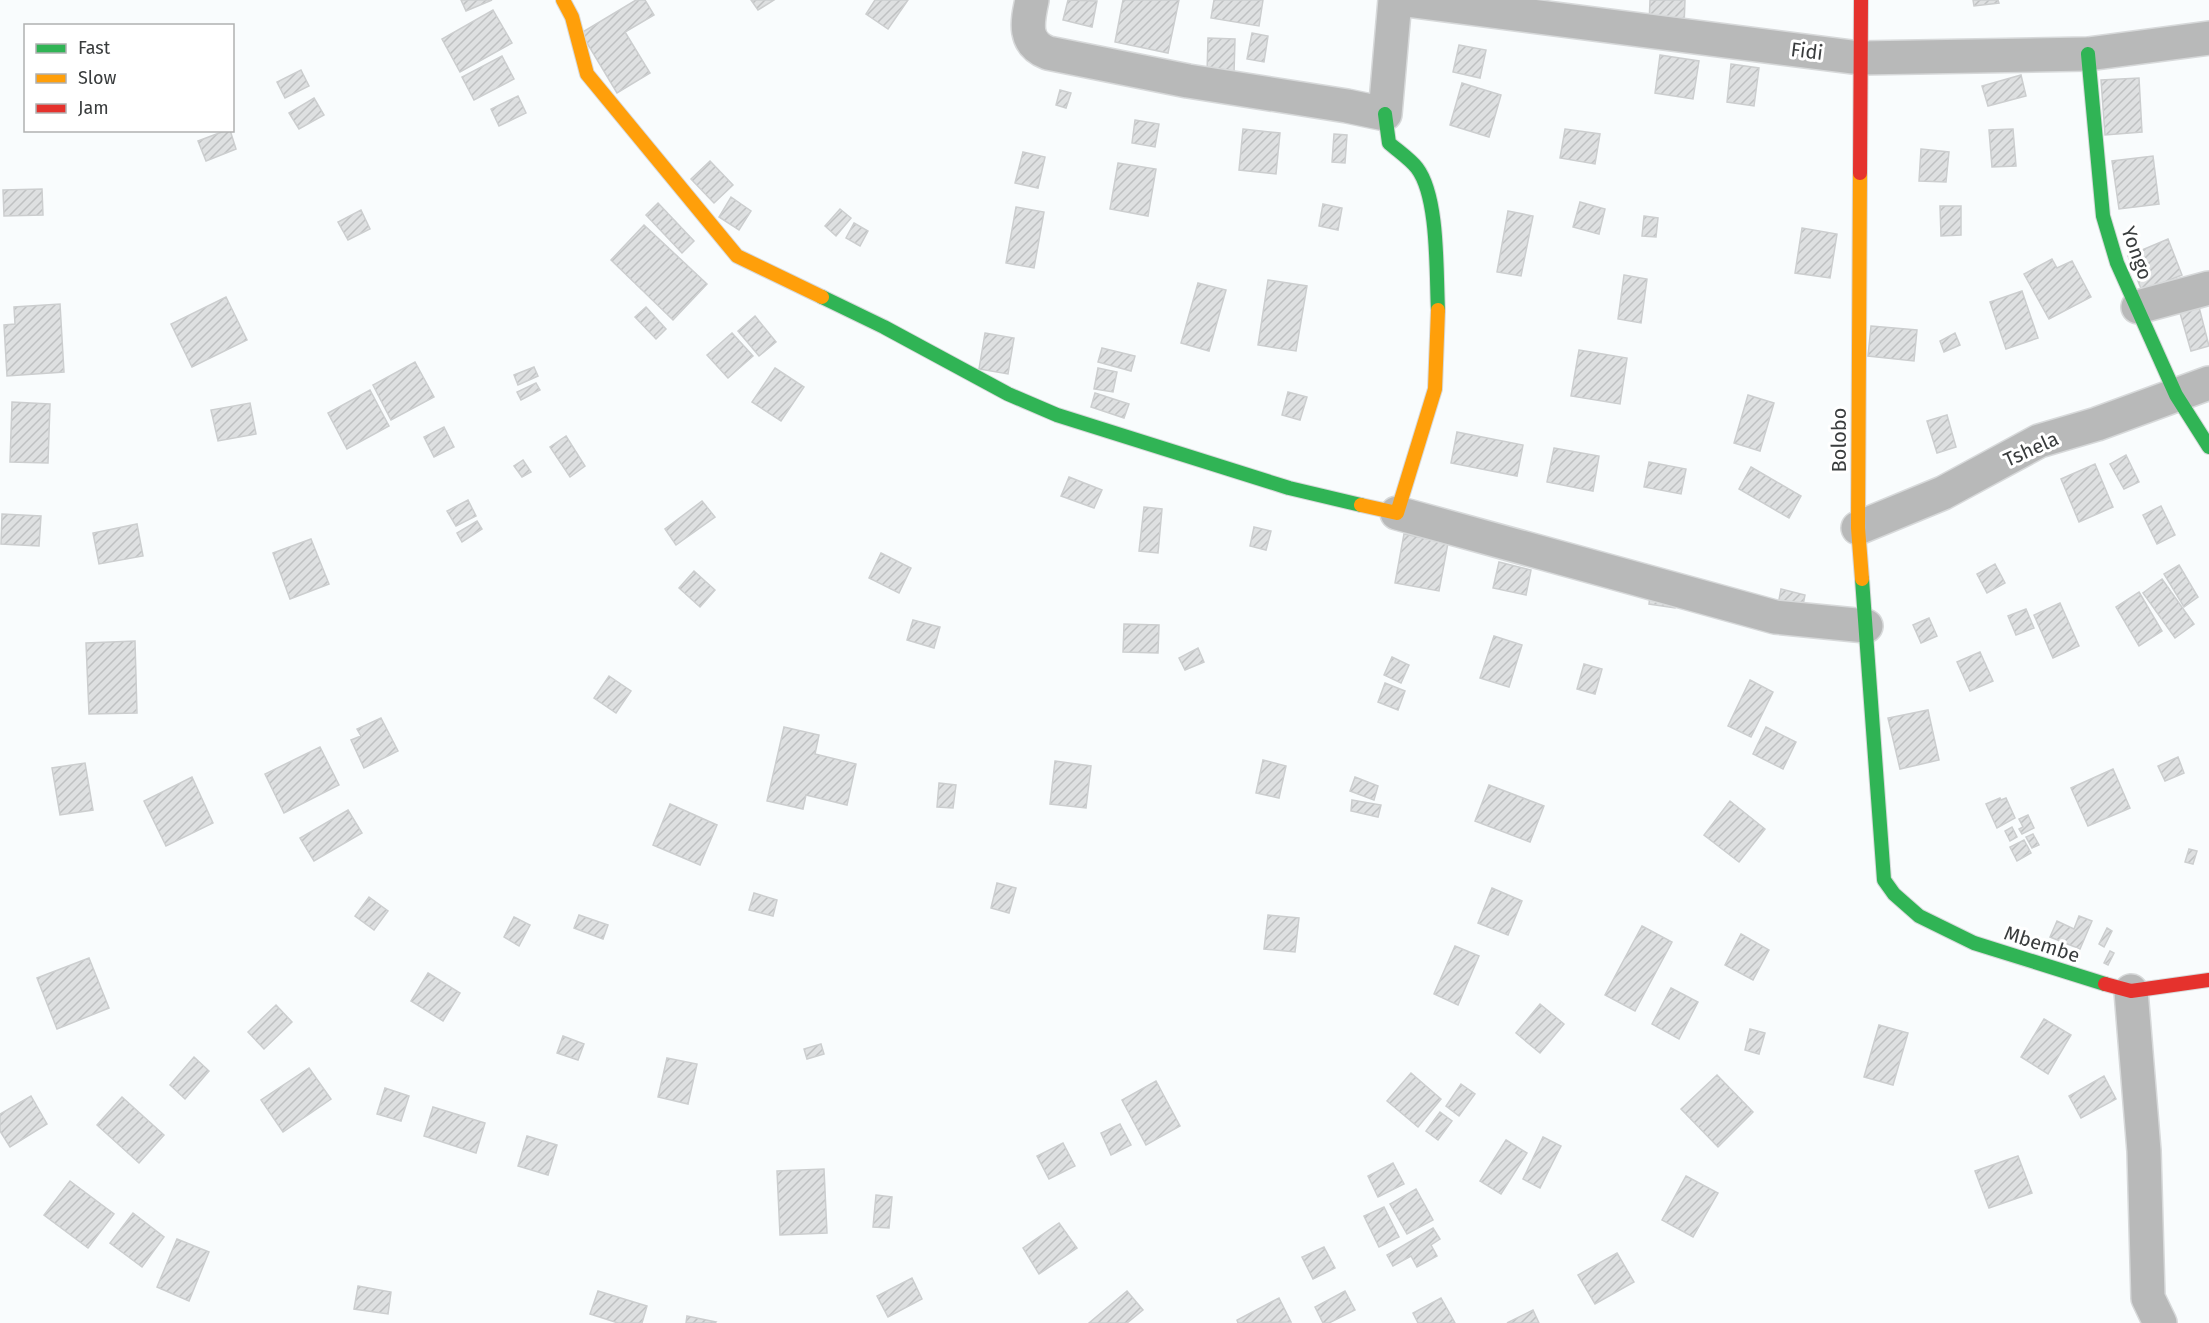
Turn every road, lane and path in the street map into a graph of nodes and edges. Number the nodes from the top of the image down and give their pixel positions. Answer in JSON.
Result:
{"nodes":[{"id":1,"x":562,"y":0,"type":"edge"},
{"id":2,"x":1032,"y":0,"type":"edge"},
{"id":3,"x":1395,"y":0,"type":"edge"},
{"id":4,"x":1406,"y":0,"type":"edge"},
{"id":5,"x":1861,"y":0,"type":"edge"},
{"id":6,"x":2209,"y":38,"type":"edge"},
{"id":7,"x":2088,"y":54,"type":"junction"},
{"id":8,"x":1860,"y":58,"type":"junction"},
{"id":9,"x":1385,"y":114,"type":"junction"},
{"id":10,"x":2209,"y":288,"type":"edge"},
{"id":11,"x":2138,"y":307,"type":"junction"},
{"id":12,"x":2209,"y":383,"type":"edge"},
{"id":13,"x":2176,"y":394,"type":"junction"},
{"id":14,"x":2209,"y":447,"type":"edge"},
{"id":15,"x":1396,"y":513,"type":"junction"},
{"id":16,"x":1858,"y":528,"type":"junction"},
{"id":17,"x":1866,"y":627,"type":"junction"},
{"id":18,"x":1884,"y":880,"type":"joint"},
{"id":19,"x":2209,"y":980,"type":"edge"},
{"id":20,"x":2131,"y":991,"type":"junction"},
{"id":21,"x":2160,"y":1323,"type":"edge"}],
"edges":[{"from":1,"to":15,"type":"street"},
{"from":2,"to":9,"type":"street"},
{"from":3,"to":9,"type":"street"},
{"from":4,"to":8,"type":"street","name":"Fidi"},
{"from":5,"to":8,"type":"street","name":"Bolobo"},
{"from":6,"to":7,"type":"street","name":"Fidi"},
{"from":7,"to":8,"type":"street","name":"Fidi"},
{"from":7,"to":11,"type":"street","name":"Yongo"},
{"from":8,"to":16,"type":"street","name":"Bolobo"},
{"from":9,"to":15,"type":"street"},
{"from":10,"to":11,"type":"street"},
{"from":11,"to":13,"type":"street","name":"Yongo"},
{"from":12,"to":13,"type":"street","name":"Tshela"},
{"from":13,"to":14,"type":"street","name":"Yongo"},
{"from":13,"to":16,"type":"street","name":"Tshela"},
{"from":15,"to":17,"type":"street"},
{"from":16,"to":17,"type":"street","name":"Bolobo"},
{"from":17,"to":18,"type":"street","name":"Bolobo"},
{"from":18,"to":20,"type":"street","name":"Mbembe"},
{"from":19,"to":20,"type":"street","name":"Mbembe"},
{"from":20,"to":21,"type":"street"}]}
